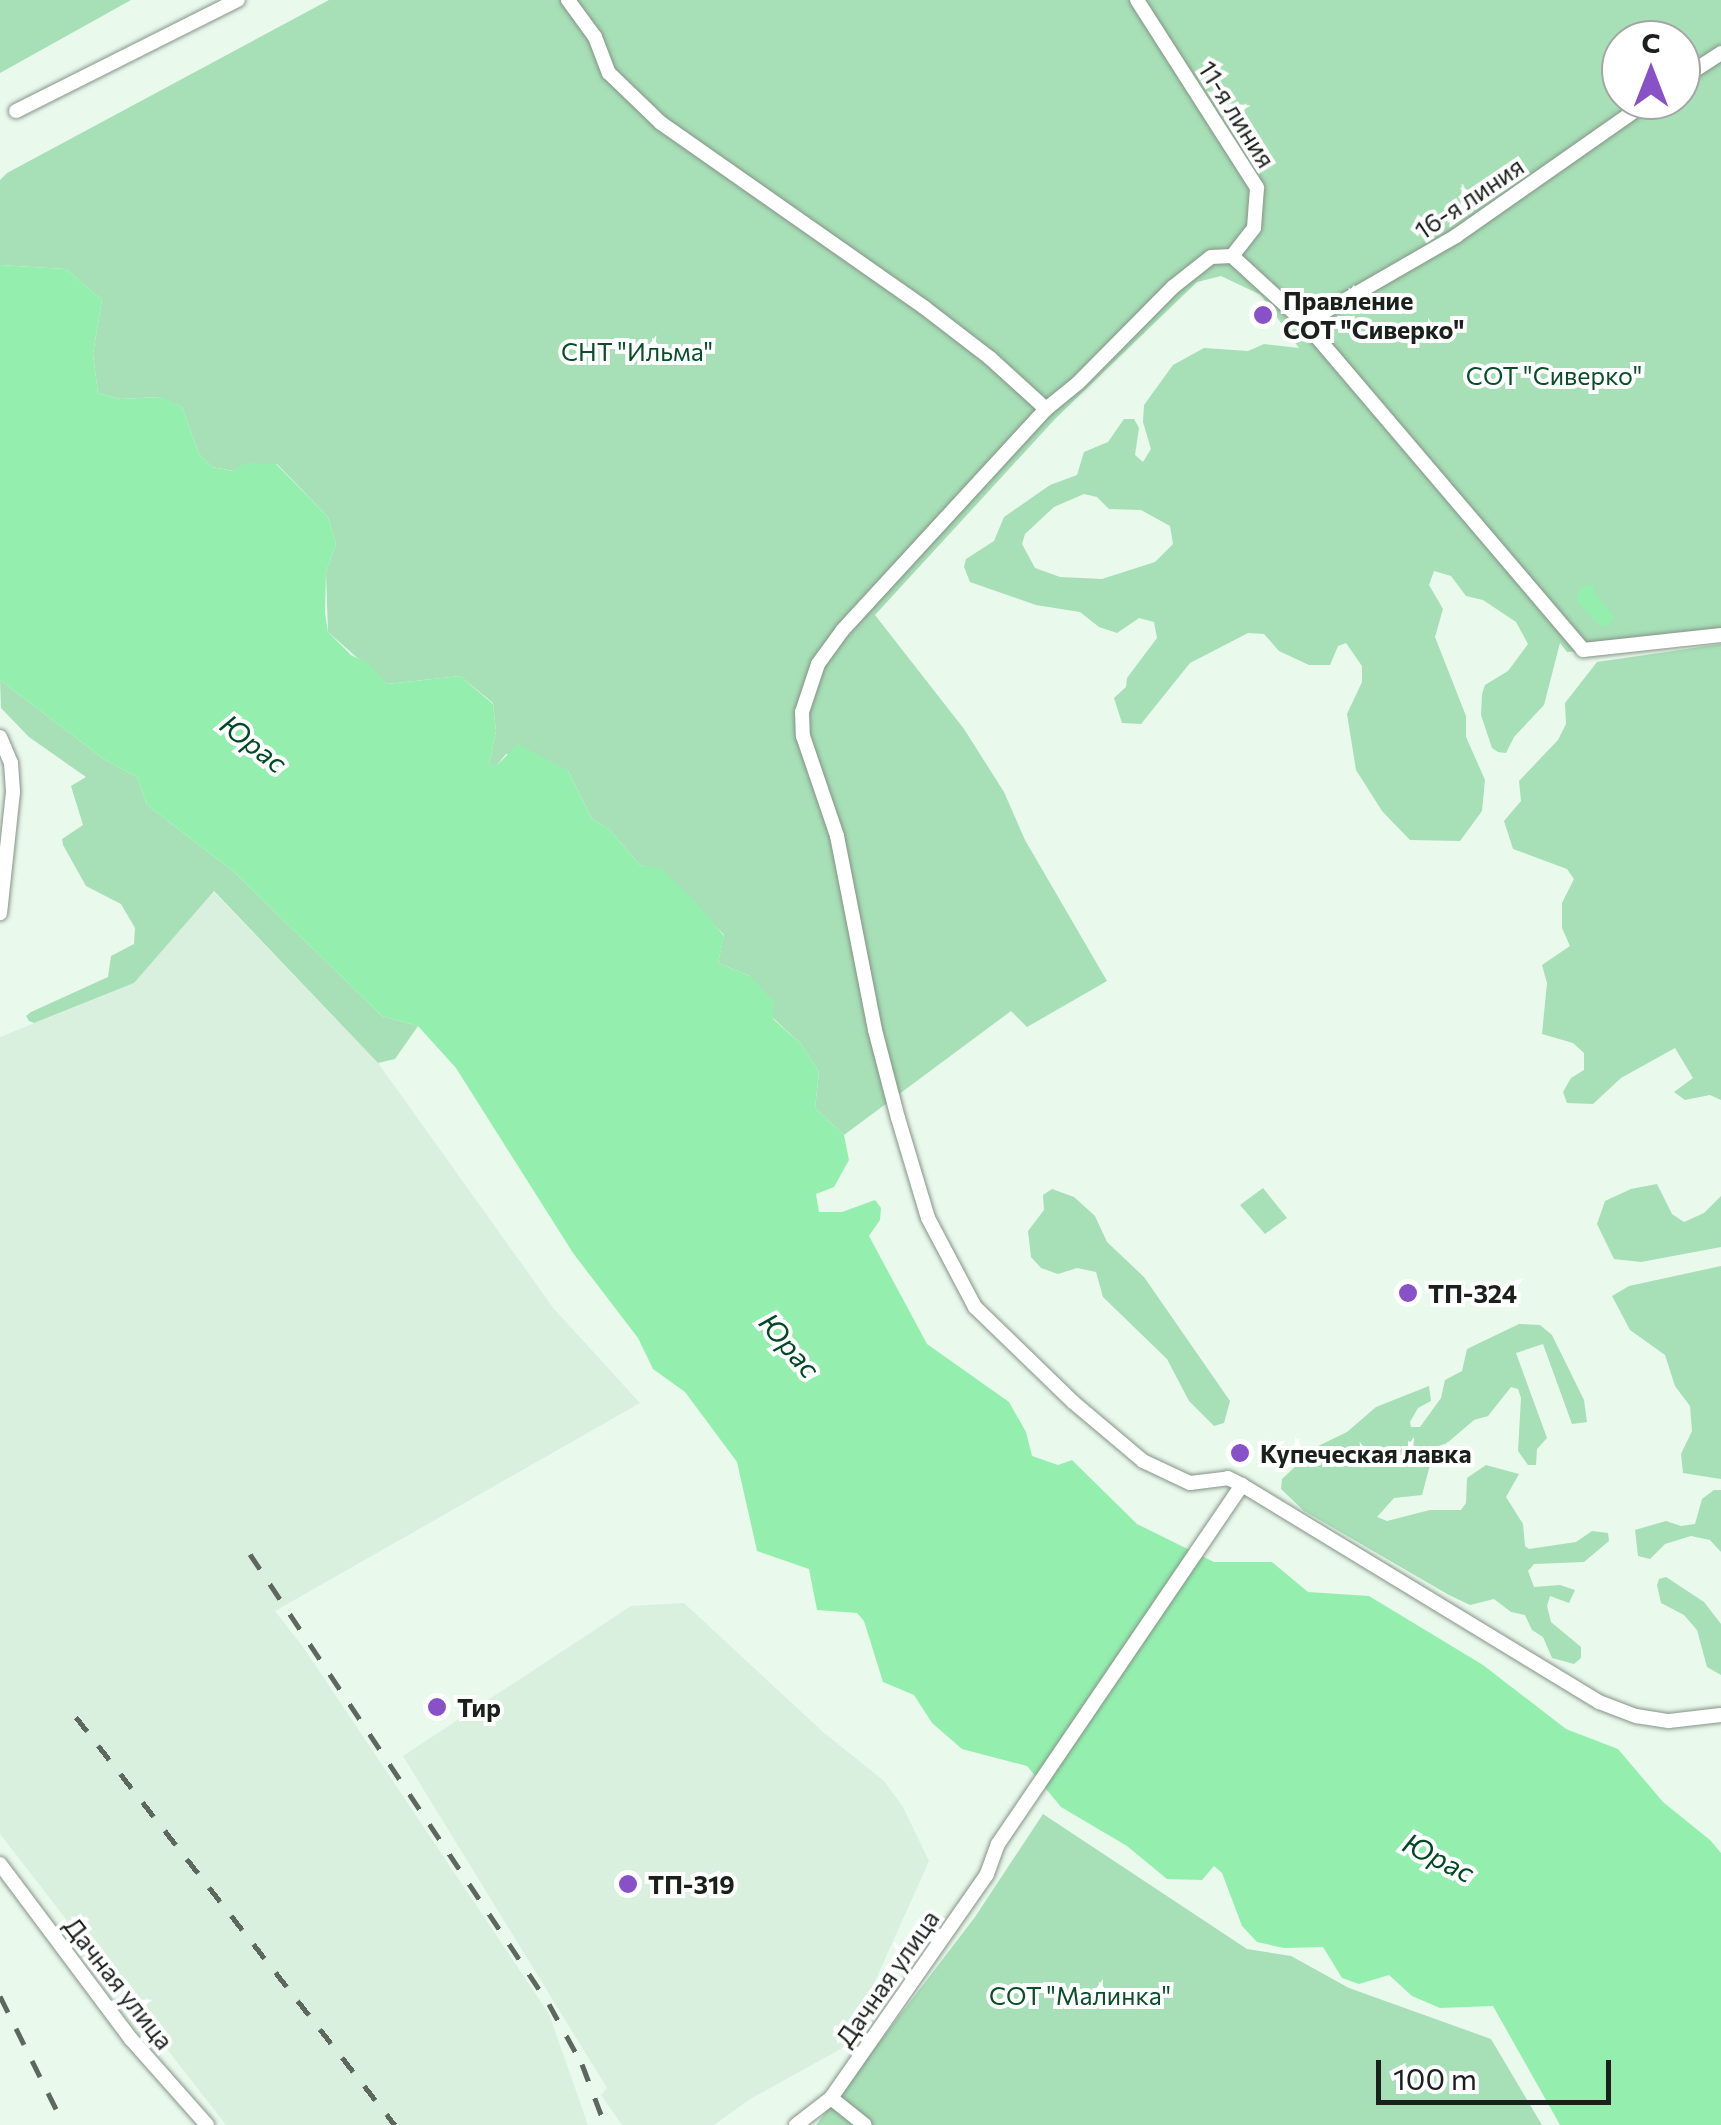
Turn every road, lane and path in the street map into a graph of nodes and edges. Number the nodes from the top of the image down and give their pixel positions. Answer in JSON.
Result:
{"nodes":[{"id":1,"x":238,"y":0,"type":"edge"},
{"id":2,"x":568,"y":0,"type":"edge"},
{"id":3,"x":1137,"y":0,"type":"edge"},
{"id":4,"x":9,"y":115,"type":"edge"},
{"id":5,"x":1621,"y":120,"type":"edge"},
{"id":6,"x":1232,"y":256,"type":"junction"},
{"id":7,"x":1305,"y":324,"type":"junction"},
{"id":8,"x":1046,"y":409,"type":"junction"},
{"id":9,"x":1721,"y":635,"type":"edge"},
{"id":10,"x":0,"y":736,"type":"edge"},
{"id":11,"x":0,"y":913,"type":"edge"},
{"id":12,"x":1242,"y":1484,"type":"junction"},
{"id":13,"x":1721,"y":1715,"type":"edge"},
{"id":14,"x":0,"y":1864,"type":"edge"},
{"id":15,"x":831,"y":2098,"type":"junction"},
{"id":16,"x":207,"y":2125,"type":"edge"},
{"id":17,"x":796,"y":2125,"type":"edge"},
{"id":18,"x":864,"y":2125,"type":"edge"}],
"edges":[{"from":1,"to":4,"type":"street"},
{"from":2,"to":8,"type":"street"},
{"from":3,"to":6,"type":"street","name":"11-я линия"},
{"from":5,"to":7,"type":"street","name":"16-я линия"},
{"from":6,"to":7,"type":"street"},
{"from":6,"to":8,"type":"street"},
{"from":7,"to":9,"type":"street"},
{"from":8,"to":12,"type":"street"},
{"from":10,"to":11,"type":"street"},
{"from":12,"to":13,"type":"street"},
{"from":12,"to":15,"type":"street","name":"Дачная улица"},
{"from":14,"to":16,"type":"street","name":"Дачная улица"},
{"from":15,"to":17,"type":"street","name":"Дачная улица"},
{"from":15,"to":18,"type":"street"}]}
